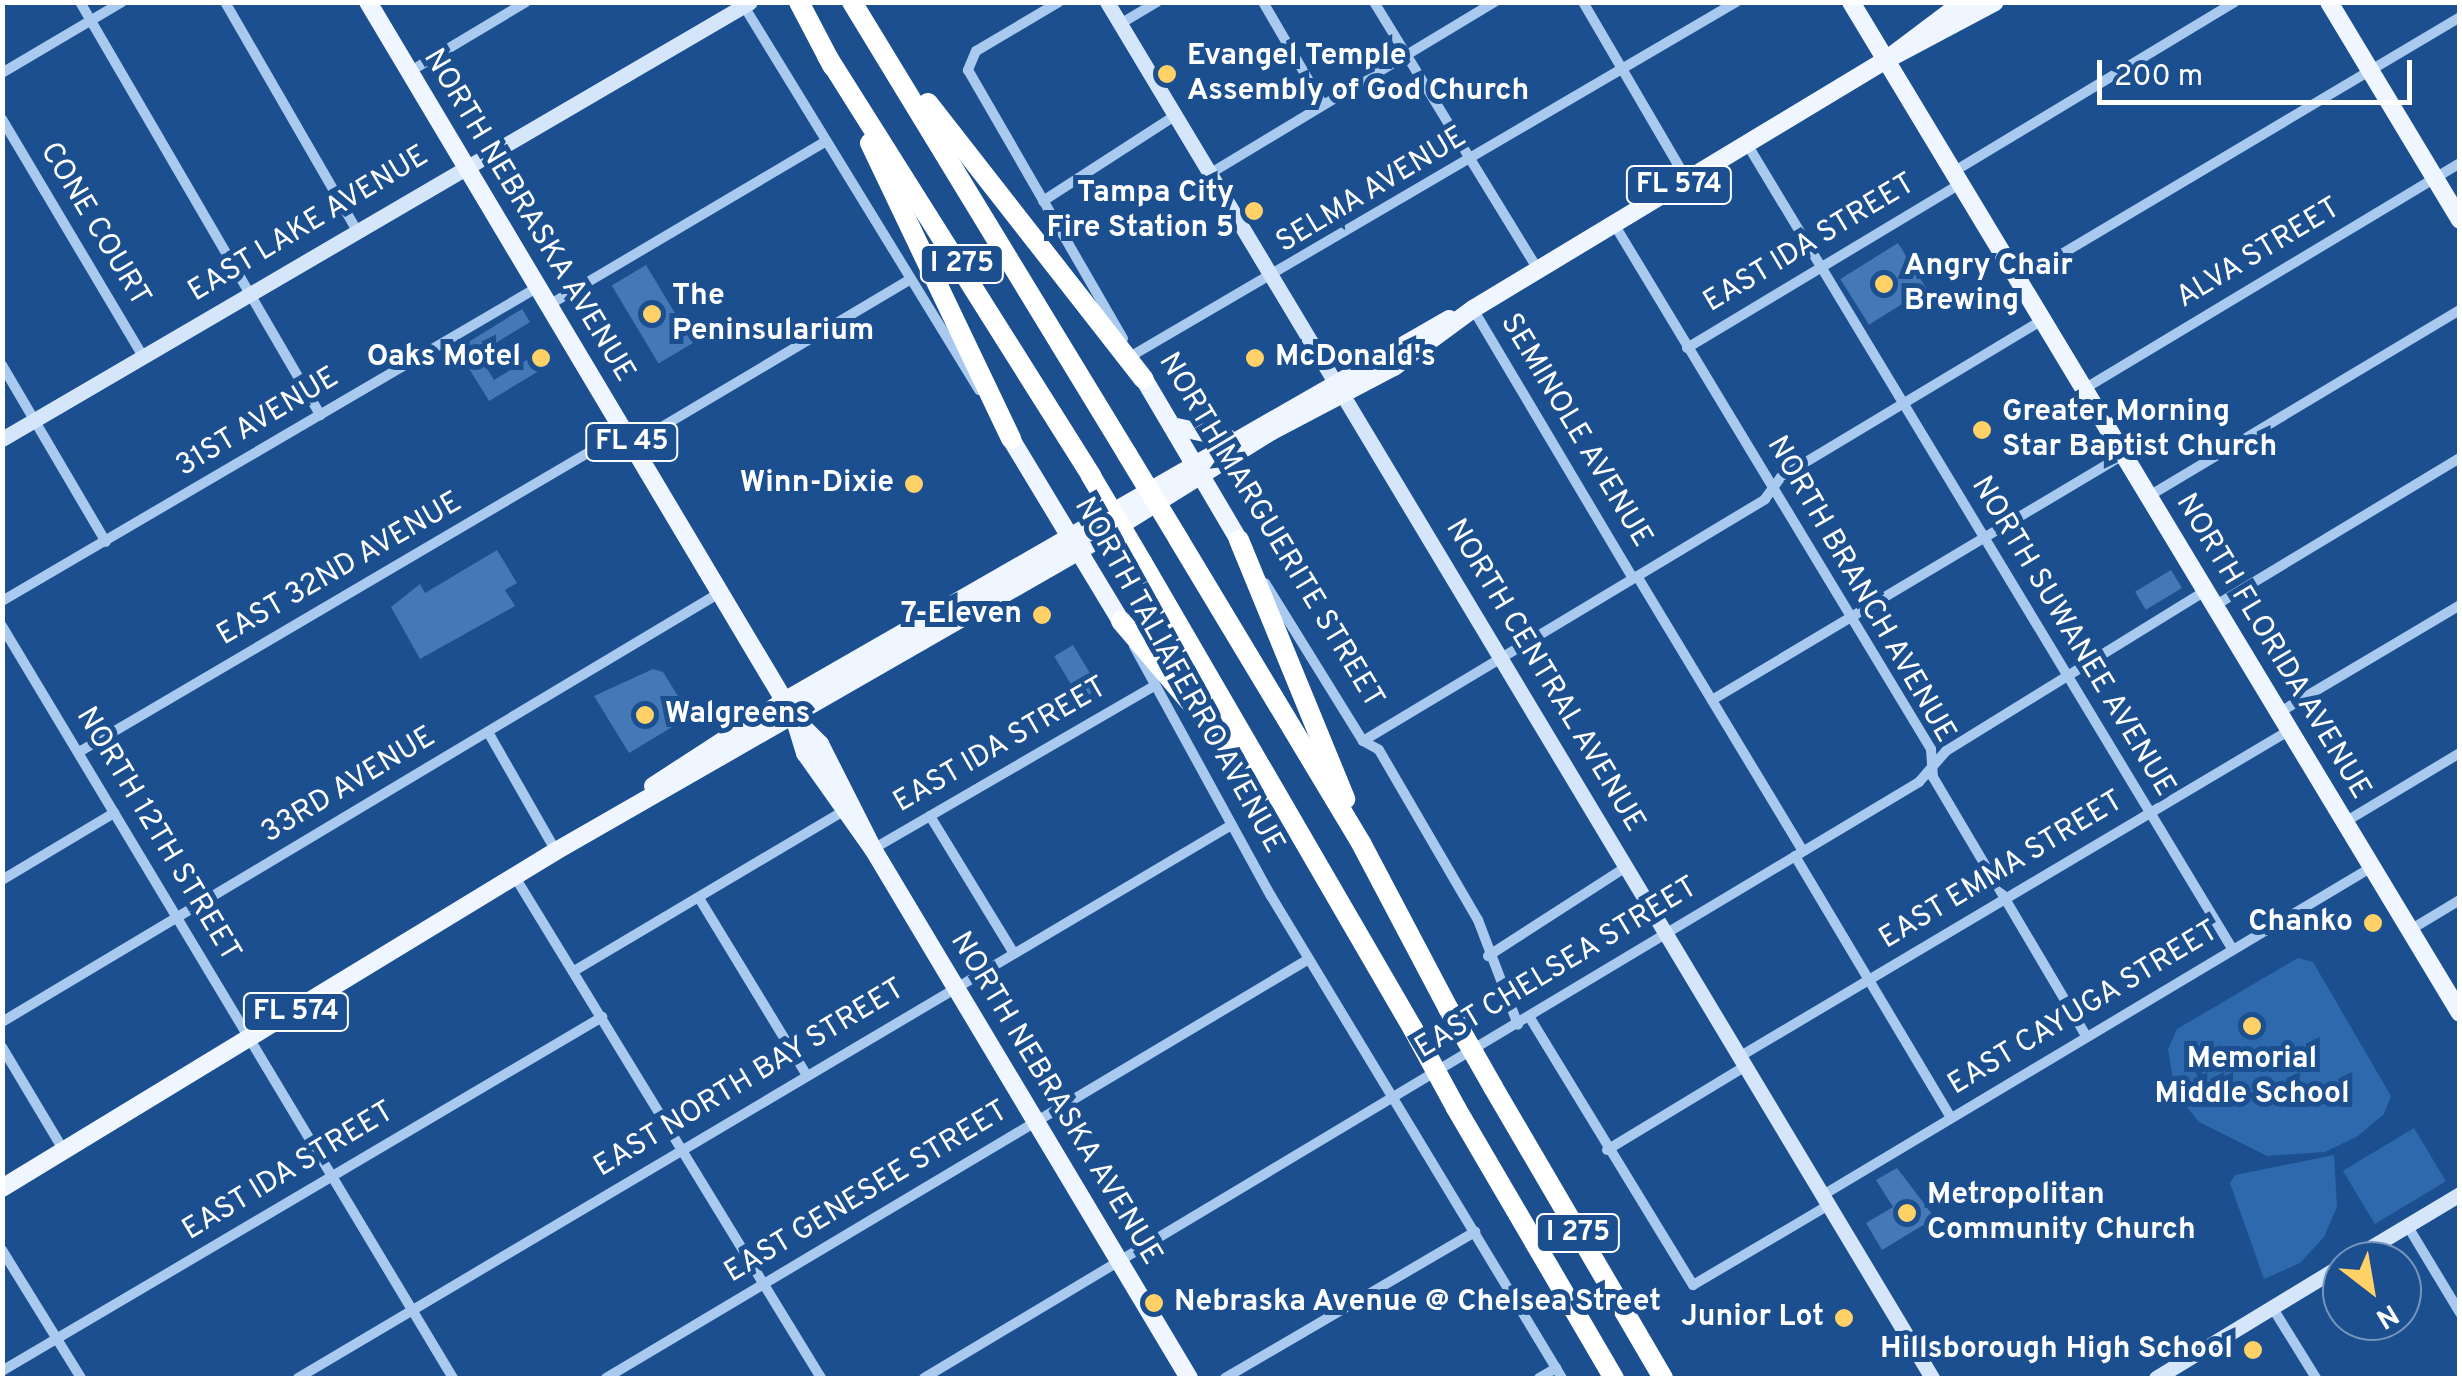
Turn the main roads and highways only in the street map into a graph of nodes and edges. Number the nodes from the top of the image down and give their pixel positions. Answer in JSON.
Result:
{"nodes":[{"id":1,"x":368,"y":2,"type":"edge"},
{"id":2,"x":852,"y":2,"type":"edge"},
{"id":3,"x":1851,"y":2,"type":"edge"},
{"id":4,"x":1962,"y":2,"type":"edge"},
{"id":5,"x":1995,"y":2,"type":"edge"},
{"id":6,"x":2329,"y":2,"type":"edge"},
{"id":7,"x":802,"y":9,"type":"edge"},
{"id":8,"x":886,"y":51,"type":"junction"},
{"id":9,"x":827,"y":56,"type":"junction"},
{"id":10,"x":1886,"y":60,"type":"junction"},
{"id":11,"x":2460,"y":220,"type":"edge"},
{"id":12,"x":1473,"y":309,"type":"junction"},
{"id":13,"x":1144,"y":379,"type":"joint"},
{"id":14,"x":1172,"y":426,"type":"junction"},
{"id":15,"x":1233,"y":438,"type":"junction"},
{"id":16,"x":1011,"y":439,"type":"joint"},
{"id":17,"x":1196,"y":468,"type":"junction"},
{"id":18,"x":1046,"y":498,"type":"junction"},
{"id":19,"x":1238,"y":540,"type":"joint"},
{"id":20,"x":1074,"y":543,"type":"junction"},
{"id":21,"x":1037,"y":554,"type":"junction"},
{"id":22,"x":1121,"y":621,"type":"joint"},
{"id":23,"x":784,"y":700,"type":"junction"},
{"id":24,"x":794,"y":717,"type":"junction"},
{"id":25,"x":1295,"y":822,"type":"junction"},
{"id":26,"x":588,"y":834,"type":"junction"},
{"id":27,"x":1361,"y":843,"type":"junction"},
{"id":28,"x":873,"y":849,"type":"junction"},
{"id":29,"x":2460,"y":1012,"type":"edge"},
{"id":30,"x":2,"y":1188,"type":"edge"},
{"id":31,"x":1189,"y":1378,"type":"edge"},
{"id":32,"x":1614,"y":1378,"type":"edge"},
{"id":33,"x":1663,"y":1378,"type":"edge"}],
"edges":[{"from":1,"to":23,"type":"main road","name":"NORTH NEBRASKA AVENUE","number":"FL 45"},
{"from":2,"to":8,"type":"highway","number":"I 275"},
{"from":3,"to":10,"type":"main road","name":"NORTH FLORIDA AVENUE"},
{"from":4,"to":10,"type":"main road","number":"FL 574"},
{"from":5,"to":10,"type":"main road","number":"FL 574"},
{"from":6,"to":11,"type":"main road"},
{"from":7,"to":9,"type":"highway","number":"I 275"},
{"from":8,"to":13,"type":"highway"},
{"from":8,"to":27,"type":"highway","number":"I 275","bridge":true},
{"from":9,"to":16,"type":"highway"},
{"from":9,"to":25,"type":"highway","number":"I 275","bridge":true},
{"from":10,"to":12,"type":"main road","number":"FL 574"},
{"from":10,"to":29,"type":"main road","name":"NORTH FLORIDA AVENUE"},
{"from":12,"to":15,"type":"main road","number":"FL 574"},
{"from":12,"to":17,"type":"main road","number":"FL 574"},
{"from":13,"to":14,"type":"main road","name":"NORTH MARGUERITE STREET"},
{"from":14,"to":15,"type":"main road"},
{"from":14,"to":17,"type":"main road","name":"NORTH MARGUERITE STREET"},
{"from":15,"to":17,"type":"main road","number":"FL 574"},
{"from":16,"to":18,"type":"main road","name":"NORTH TALIAFERRO AVENUE"},
{"from":17,"to":19,"type":"main road","name":"NORTH MARGUERITE STREET"},
{"from":17,"to":20,"type":"main road","number":"FL 574"},
{"from":18,"to":20,"type":"main road","name":"NORTH TALIAFERRO AVENUE"},
{"from":18,"to":21,"type":"main road"},
{"from":19,"to":27,"type":"highway"},
{"from":20,"to":21,"type":"main road","number":"FL 574"},
{"from":20,"to":22,"type":"main road","name":"NORTH TALIAFERRO AVENUE"},
{"from":20,"to":24,"type":"main road","number":"FL 574"},
{"from":21,"to":23,"type":"main road","number":"FL 574"},
{"from":22,"to":25,"type":"highway"},
{"from":23,"to":24,"type":"main road","name":"NORTH NEBRASKA AVENUE","number":"FL 45"},
{"from":23,"to":26,"type":"main road","number":"FL 574"},
{"from":24,"to":26,"type":"main road","number":"FL 574"},
{"from":24,"to":28,"type":"main road","name":"NORTH NEBRASKA AVENUE","number":"FL 45"},
{"from":24,"to":28,"type":"main road","name":"NORTH NEBRASKA AVENUE","number":"FL 45"},
{"from":25,"to":32,"type":"highway","number":"I 275","bridge":true},
{"from":26,"to":30,"type":"main road","number":"FL 574"},
{"from":27,"to":33,"type":"highway","number":"I 275","bridge":true},
{"from":28,"to":31,"type":"main road","name":"NORTH NEBRASKA AVENUE","number":"FL 45"}]}
